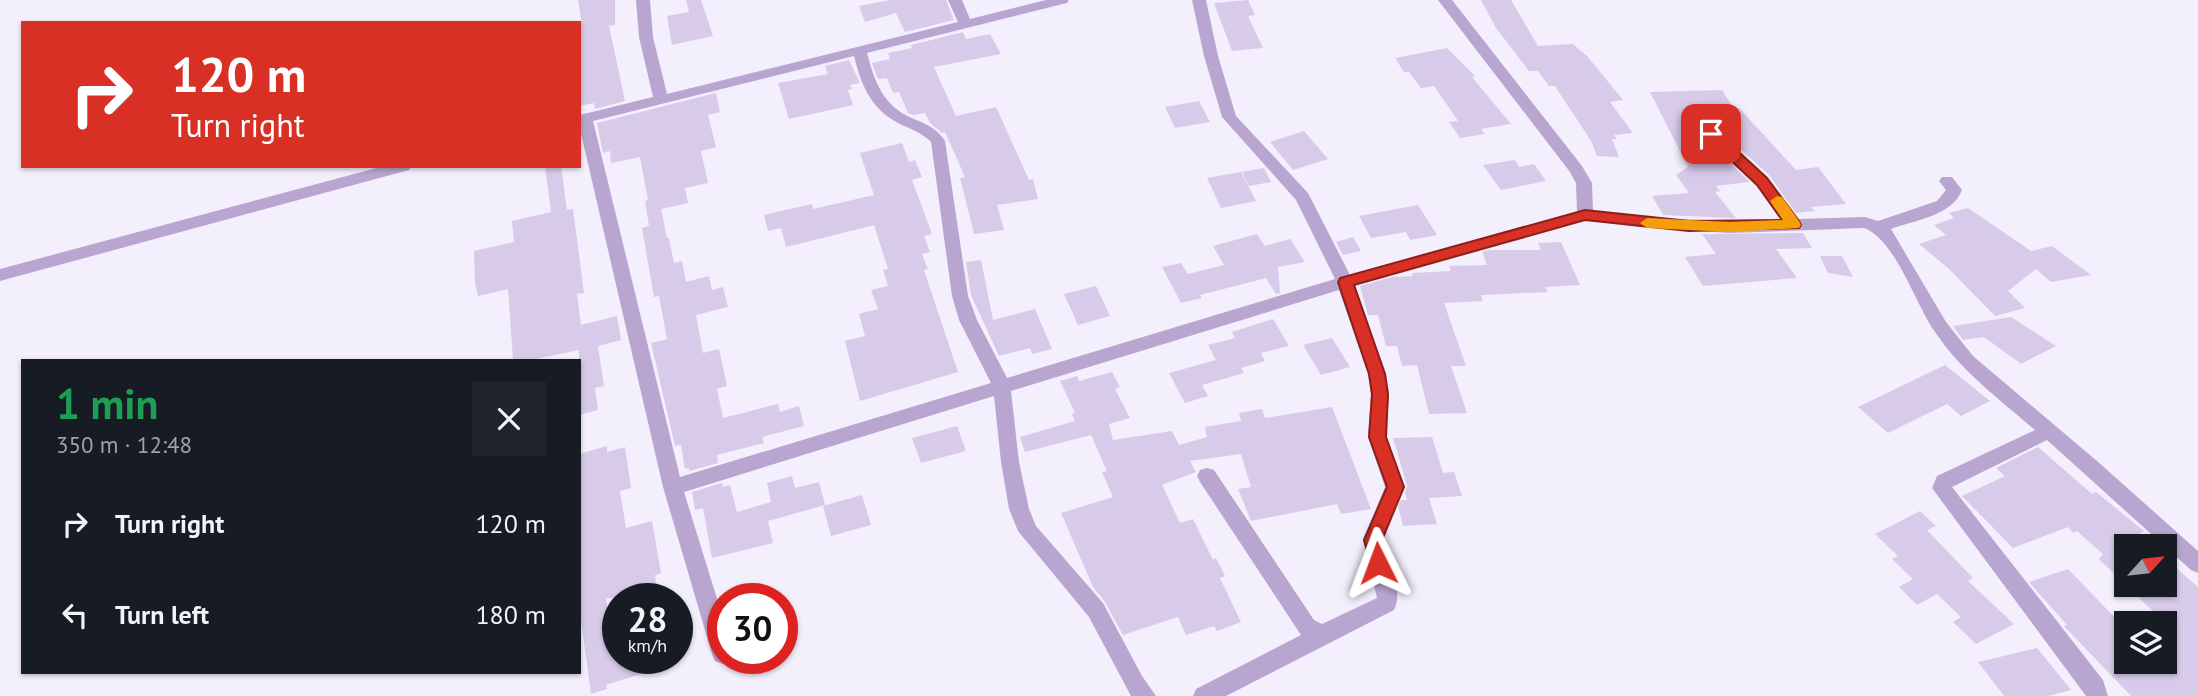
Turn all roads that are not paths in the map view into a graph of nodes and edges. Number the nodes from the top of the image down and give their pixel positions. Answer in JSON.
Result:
{"nodes":[{"id":1,"x":643,"y":0,"type":"edge"},
{"id":2,"x":955,"y":0,"type":"edge"},
{"id":3,"x":1062,"y":0,"type":"edge"},
{"id":4,"x":1199,"y":0,"type":"edge"},
{"id":5,"x":1445,"y":0,"type":"edge"},
{"id":6,"x":966,"y":25,"type":"junction"},
{"id":7,"x":859,"y":50,"type":"junction"},
{"id":8,"x":661,"y":99,"type":"junction"},
{"id":9,"x":582,"y":119,"type":"edge"},
{"id":10,"x":1711,"y":134,"type":"dead end"},
{"id":11,"x":397,"y":168,"type":"edge"},
{"id":12,"x":1947,"y":181,"type":"dead end"},
{"id":13,"x":1585,"y":215,"type":"junction"},
{"id":14,"x":1793,"y":225,"type":"junction"},
{"id":15,"x":1878,"y":227,"type":"junction"},
{"id":16,"x":0,"y":275,"type":"edge"},
{"id":17,"x":1345,"y":282,"type":"junction"},
{"id":18,"x":1002,"y":387,"type":"junction"},
{"id":19,"x":2041,"y":424,"type":"junction"},
{"id":20,"x":1207,"y":476,"type":"dead end"},
{"id":21,"x":673,"y":486,"type":"junction"},
{"id":22,"x":2198,"y":564,"type":"edge"},
{"id":23,"x":707,"y":600,"type":"edge"},
{"id":24,"x":1321,"y":635,"type":"junction"},
{"id":25,"x":1145,"y":696,"type":"edge"},
{"id":26,"x":1204,"y":696,"type":"edge"},
{"id":27,"x":2097,"y":696,"type":"edge"}],
"edges":[{"from":1,"to":8,"type":"street"},
{"from":2,"to":6,"type":"street"},
{"from":3,"to":6,"type":"street"},
{"from":4,"to":17,"type":"street"},
{"from":5,"to":13,"type":"street"},
{"from":6,"to":7,"type":"street"},
{"from":7,"to":8,"type":"street"},
{"from":7,"to":18,"type":"street"},
{"from":8,"to":9,"type":"street"},
{"from":9,"to":21,"type":"street"},
{"from":10,"to":14,"type":"street"},
{"from":11,"to":16,"type":"street"},
{"from":12,"to":15,"type":"street"},
{"from":13,"to":14,"type":"street"},
{"from":13,"to":17,"type":"street"},
{"from":14,"to":15,"type":"street"},
{"from":15,"to":19,"type":"street"},
{"from":17,"to":18,"type":"street"},
{"from":17,"to":24,"type":"street"},
{"from":18,"to":21,"type":"street"},
{"from":18,"to":25,"type":"street"},
{"from":19,"to":22,"type":"street"},
{"from":19,"to":27,"type":"street"},
{"from":20,"to":24,"type":"street"},
{"from":21,"to":23,"type":"street"},
{"from":24,"to":26,"type":"street"}]}
